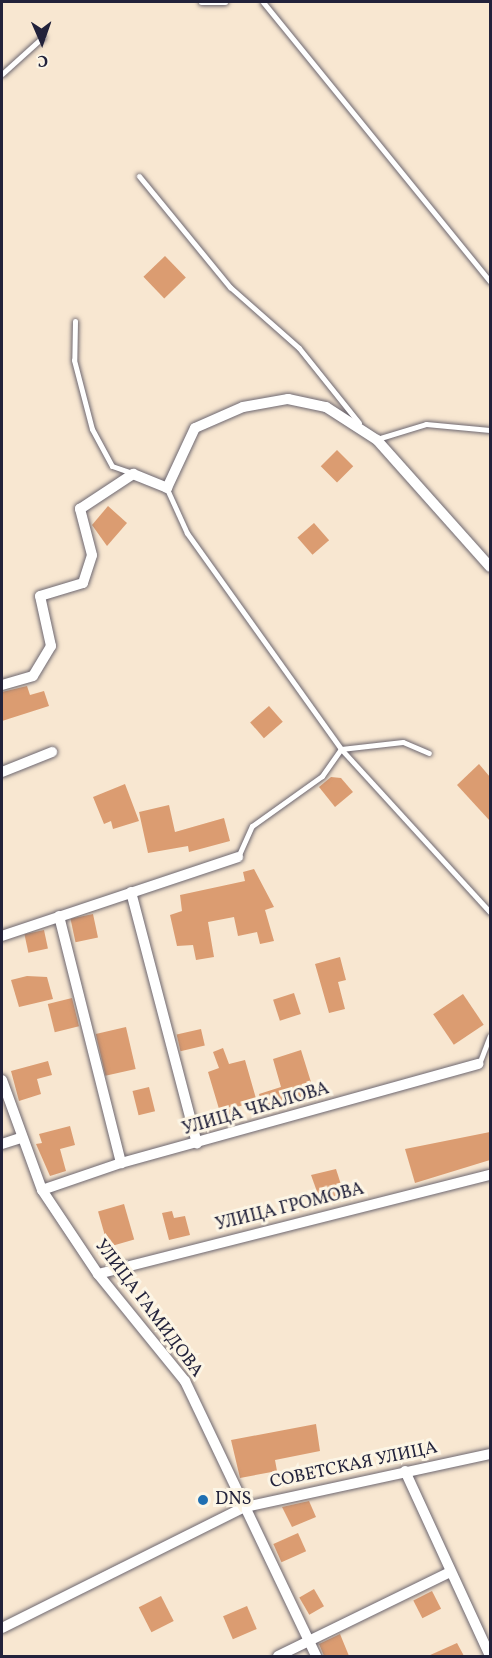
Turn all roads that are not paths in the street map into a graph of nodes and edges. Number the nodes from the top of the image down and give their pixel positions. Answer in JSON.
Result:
{"nodes":[{"id":1,"x":201,"y":2,"type":"edge"},
{"id":2,"x":225,"y":2,"type":"edge"},
{"id":3,"x":263,"y":2,"type":"edge"},
{"id":4,"x":43,"y":38,"type":"dead end"},
{"id":5,"x":2,"y":74,"type":"edge"},
{"id":6,"x":139,"y":176,"type":"dead end"},
{"id":7,"x":490,"y":281,"type":"edge"},
{"id":8,"x":75,"y":321,"type":"dead end"},
{"id":9,"x":490,"y":430,"type":"edge"},
{"id":10,"x":377,"y":440,"type":"junction"},
{"id":11,"x":134,"y":474,"type":"junction"},
{"id":12,"x":166,"y":488,"type":"junction"},
{"id":13,"x":490,"y":567,"type":"edge"},
{"id":14,"x":2,"y":685,"type":"edge"},
{"id":15,"x":340,"y":749,"type":"junction"},
{"id":16,"x":51,"y":752,"type":"dead end"},
{"id":17,"x":429,"y":753,"type":"dead end"},
{"id":18,"x":2,"y":772,"type":"edge"},
{"id":19,"x":238,"y":857,"type":"joint"},
{"id":20,"x":131,"y":892,"type":"junction"},
{"id":21,"x":490,"y":912,"type":"edge"},
{"id":22,"x":59,"y":916,"type":"junction"},
{"id":23,"x":2,"y":936,"type":"edge"},
{"id":24,"x":490,"y":1036,"type":"edge"},
{"id":25,"x":479,"y":1064,"type":"joint"},
{"id":26,"x":2,"y":1080,"type":"edge"},
{"id":27,"x":20,"y":1138,"type":"junction"},
{"id":28,"x":2,"y":1144,"type":"edge"},
{"id":29,"x":197,"y":1144,"type":"junction"},
{"id":30,"x":121,"y":1163,"type":"junction"},
{"id":31,"x":490,"y":1175,"type":"edge"},
{"id":32,"x":42,"y":1190,"type":"junction"},
{"id":33,"x":98,"y":1274,"type":"junction"},
{"id":34,"x":490,"y":1454,"type":"edge"},
{"id":35,"x":405,"y":1471,"type":"junction"},
{"id":36,"x":244,"y":1507,"type":"junction"},
{"id":37,"x":450,"y":1572,"type":"junction"},
{"id":38,"x":2,"y":1628,"type":"edge"},
{"id":39,"x":310,"y":1641,"type":"junction"},
{"id":40,"x":278,"y":1656,"type":"edge"},
{"id":41,"x":316,"y":1656,"type":"edge"},
{"id":42,"x":490,"y":1656,"type":"edge"}],
"edges":[{"from":1,"to":2,"type":"lane"},
{"from":3,"to":7,"type":"lane"},
{"from":4,"to":5,"type":"lane"},
{"from":6,"to":10,"type":"lane"},
{"from":8,"to":11,"type":"lane"},
{"from":9,"to":10,"type":"lane"},
{"from":10,"to":12,"type":"street"},
{"from":10,"to":13,"type":"street"},
{"from":11,"to":12,"type":"street"},
{"from":11,"to":14,"type":"street"},
{"from":12,"to":15,"type":"lane"},
{"from":15,"to":17,"type":"lane"},
{"from":15,"to":19,"type":"lane"},
{"from":15,"to":21,"type":"lane"},
{"from":16,"to":18,"type":"street"},
{"from":19,"to":20,"type":"street"},
{"from":20,"to":22,"type":"street"},
{"from":20,"to":29,"type":"street"},
{"from":22,"to":23,"type":"street"},
{"from":22,"to":30,"type":"street"},
{"from":24,"to":25,"type":"lane"},
{"from":25,"to":29,"type":"street","name":"УЛИЦА ЧКАЛОВА"},
{"from":26,"to":27,"type":"street","name":"УЛИЦА ГАМИДОВА"},
{"from":27,"to":28,"type":"street"},
{"from":27,"to":32,"type":"street","name":"УЛИЦА ГАМИДОВА"},
{"from":29,"to":30,"type":"street","name":"УЛИЦА ЧКАЛОВА"},
{"from":30,"to":32,"type":"street","name":"УЛИЦА ЧКАЛОВА"},
{"from":31,"to":33,"type":"street","name":"УЛИЦА ГРОМОВА"},
{"from":32,"to":33,"type":"street","name":"УЛИЦА ГАМИДОВА"},
{"from":33,"to":36,"type":"street","name":"УЛИЦА ГАМИДОВА"},
{"from":34,"to":35,"type":"street","name":"СОВЕТСКАЯ УЛИЦА"},
{"from":35,"to":36,"type":"street","name":"СОВЕТСКАЯ УЛИЦА"},
{"from":35,"to":37,"type":"street"},
{"from":36,"to":38,"type":"street","name":"СОВЕТСКАЯ УЛИЦА"},
{"from":36,"to":39,"type":"street","name":"УЛИЦА ГАМИДОВА"},
{"from":37,"to":39,"type":"street"},
{"from":37,"to":42,"type":"street"},
{"from":39,"to":40,"type":"street"},
{"from":39,"to":41,"type":"street","name":"УЛИЦА ГАМИДОВА"}]}
